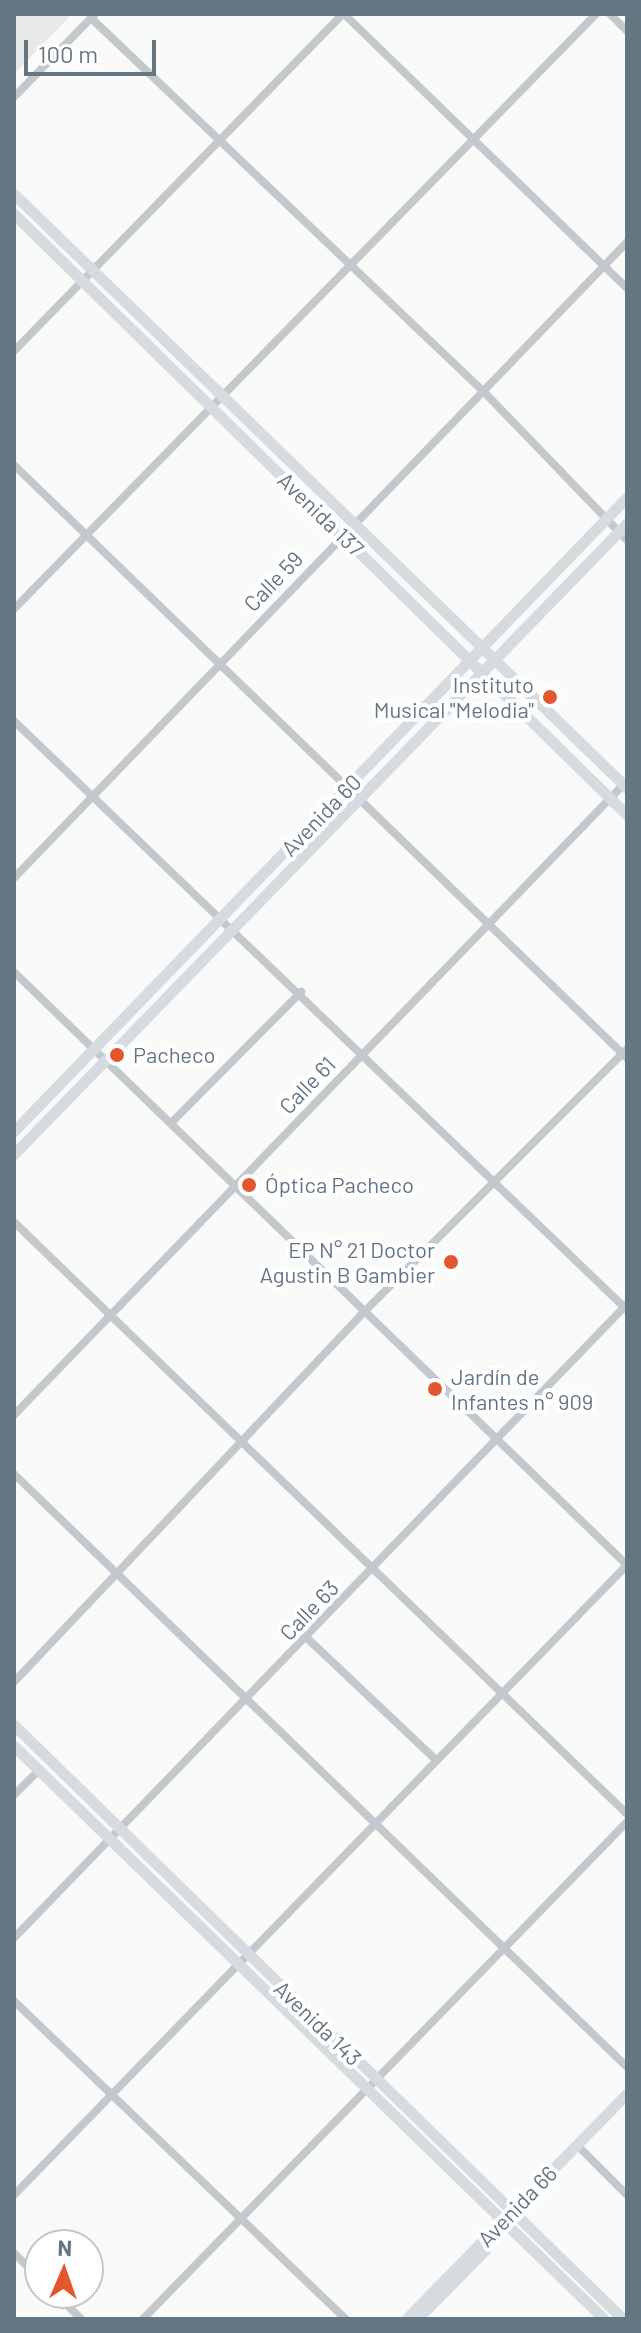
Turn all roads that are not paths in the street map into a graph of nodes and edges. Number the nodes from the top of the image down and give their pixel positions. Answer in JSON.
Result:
{"nodes":[{"id":1,"x":344,"y":14,"type":"edge"},
{"id":2,"x":596,"y":14,"type":"edge"},
{"id":3,"x":610,"y":14,"type":"edge"},
{"id":4,"x":93,"y":16,"type":"edge"},
{"id":5,"x":627,"y":31,"type":"edge"},
{"id":6,"x":14,"y":97,"type":"edge"},
{"id":7,"x":473,"y":137,"type":"junction"},
{"id":8,"x":219,"y":143,"type":"junction"},
{"id":9,"x":14,"y":194,"type":"edge"},
{"id":10,"x":14,"y":214,"type":"edge"},
{"id":11,"x":627,"y":242,"type":"edge"},
{"id":12,"x":349,"y":265,"type":"junction"},
{"id":13,"x":604,"y":266,"type":"junction"},
{"id":14,"x":92,"y":270,"type":"junction"},
{"id":15,"x":81,"y":281,"type":"junction"},
{"id":16,"x":627,"y":288,"type":"edge"},
{"id":17,"x":14,"y":351,"type":"edge"},
{"id":18,"x":484,"y":392,"type":"junction"},
{"id":19,"x":220,"y":396,"type":"junction"},
{"id":20,"x":210,"y":406,"type":"junction"},
{"id":21,"x":14,"y":465,"type":"edge"},
{"id":22,"x":627,"y":497,"type":"edge"},
{"id":23,"x":606,"y":519,"type":"junction"},
{"id":24,"x":353,"y":524,"type":"junction"},
{"id":25,"x":624,"y":532,"type":"edge"},
{"id":26,"x":87,"y":534,"type":"junction"},
{"id":27,"x":343,"y":535,"type":"junction"},
{"id":28,"x":14,"y":609,"type":"edge"},
{"id":29,"x":483,"y":649,"type":"junction"},
{"id":30,"x":493,"y":659,"type":"junction"},
{"id":31,"x":472,"y":660,"type":"junction"},
{"id":32,"x":216,"y":665,"type":"junction"},
{"id":33,"x":482,"y":670,"type":"junction"},
{"id":34,"x":14,"y":721,"type":"edge"},
{"id":35,"x":626,"y":784,"type":"edge"},
{"id":36,"x":346,"y":788,"type":"junction"},
{"id":37,"x":91,"y":796,"type":"junction"},
{"id":38,"x":610,"y":798,"type":"junction"},
{"id":39,"x":359,"y":800,"type":"junction"},
{"id":40,"x":627,"y":815,"type":"edge"},
{"id":41,"x":14,"y":878,"type":"edge"},
{"id":42,"x":223,"y":918,"type":"junction"},
{"id":43,"x":488,"y":924,"type":"junction"},
{"id":44,"x":233,"y":928,"type":"junction"},
{"id":45,"x":14,"y":972,"type":"edge"},
{"id":46,"x":301,"y":992,"type":"junction"},
{"id":47,"x":93,"y":1050,"type":"junction"},
{"id":48,"x":364,"y":1052,"type":"junction"},
{"id":49,"x":625,"y":1054,"type":"edge"},
{"id":50,"x":105,"y":1061,"type":"junction"},
{"id":51,"x":171,"y":1123,"type":"junction"},
{"id":52,"x":14,"y":1131,"type":"edge"},
{"id":53,"x":14,"y":1154,"type":"edge"},
{"id":54,"x":496,"y":1180,"type":"junction"},
{"id":55,"x":235,"y":1186,"type":"junction"},
{"id":56,"x":14,"y":1222,"type":"edge"},
{"id":57,"x":626,"y":1307,"type":"edge"},
{"id":58,"x":365,"y":1311,"type":"junction"},
{"id":59,"x":111,"y":1318,"type":"junction"},
{"id":60,"x":14,"y":1415,"type":"edge"},
{"id":61,"x":496,"y":1440,"type":"junction"},
{"id":62,"x":240,"y":1445,"type":"junction"},
{"id":63,"x":14,"y":1474,"type":"edge"},
{"id":64,"x":627,"y":1565,"type":"edge"},
{"id":65,"x":372,"y":1572,"type":"junction"},
{"id":66,"x":118,"y":1574,"type":"junction"},
{"id":67,"x":307,"y":1638,"type":"junction"},
{"id":68,"x":14,"y":1682,"type":"edge"},
{"id":69,"x":502,"y":1691,"type":"junction"},
{"id":70,"x":247,"y":1699,"type":"junction"},
{"id":71,"x":14,"y":1725,"type":"edge"},
{"id":72,"x":14,"y":1746,"type":"edge"},
{"id":73,"x":435,"y":1759,"type":"junction"},
{"id":74,"x":38,"y":1771,"type":"junction"},
{"id":75,"x":14,"y":1795,"type":"edge"},
{"id":76,"x":627,"y":1814,"type":"edge"},
{"id":77,"x":627,"y":1822,"type":"edge"},
{"id":78,"x":375,"y":1823,"type":"junction"},
{"id":79,"x":119,"y":1829,"type":"junction"},
{"id":80,"x":109,"y":1839,"type":"junction"},
{"id":81,"x":14,"y":1938,"type":"edge"},
{"id":82,"x":504,"y":1948,"type":"junction"},
{"id":83,"x":247,"y":1954,"type":"junction"},
{"id":84,"x":238,"y":1965,"type":"junction"},
{"id":85,"x":14,"y":2001,"type":"edge"},
{"id":86,"x":627,"y":2067,"type":"edge"},
{"id":87,"x":372,"y":2084,"type":"junction"},
{"id":88,"x":627,"y":2093,"type":"edge"},
{"id":89,"x":112,"y":2095,"type":"junction"},
{"id":90,"x":627,"y":2104,"type":"edge"},
{"id":91,"x":580,"y":2147,"type":"junction"},
{"id":92,"x":14,"y":2195,"type":"edge"},
{"id":93,"x":627,"y":2195,"type":"edge"},
{"id":94,"x":512,"y":2218,"type":"junction"},
{"id":95,"x":240,"y":2220,"type":"junction"},
{"id":96,"x":143,"y":2319,"type":"edge"},
{"id":97,"x":346,"y":2319,"type":"edge"},
{"id":98,"x":406,"y":2319,"type":"edge"},
{"id":99,"x":417,"y":2319,"type":"edge"},
{"id":100,"x":604,"y":2319,"type":"edge"},
{"id":101,"x":623,"y":2319,"type":"edge"}],
"edges":[{"from":1,"to":7,"type":"street"},
{"from":1,"to":8,"type":"street"},
{"from":2,"to":7,"type":"street"},
{"from":3,"to":5,"type":"street"},
{"from":4,"to":6,"type":"street"},
{"from":4,"to":8,"type":"street"},
{"from":7,"to":12,"type":"street"},
{"from":7,"to":13,"type":"street"},
{"from":8,"to":12,"type":"street"},
{"from":8,"to":14,"type":"street"},
{"from":9,"to":14,"type":"main road","name":"Avenida 137"},
{"from":10,"to":15,"type":"main road","name":"Avenida 137"},
{"from":11,"to":13,"type":"street","name":"Calle 59"},
{"from":12,"to":18,"type":"street"},
{"from":12,"to":19,"type":"street"},
{"from":13,"to":16,"type":"street"},
{"from":13,"to":18,"type":"street","name":"Calle 59"},
{"from":14,"to":15,"type":"street"},
{"from":14,"to":19,"type":"main road","name":"Avenida 137"},
{"from":15,"to":17,"type":"street"},
{"from":15,"to":20,"type":"main road","name":"Avenida 137"},
{"from":18,"to":23,"type":"street"},
{"from":18,"to":24,"type":"street","name":"Calle 59"},
{"from":19,"to":20,"type":"street"},
{"from":19,"to":24,"type":"main road","name":"Avenida 137"},
{"from":20,"to":26,"type":"street"},
{"from":20,"to":27,"type":"main road","name":"Avenida 137"},
{"from":21,"to":26,"type":"street"},
{"from":22,"to":23,"type":"main road","name":"Avenida 60"},
{"from":23,"to":25,"type":"street"},
{"from":23,"to":29,"type":"main road","name":"Avenida 60"},
{"from":24,"to":27,"type":"street","name":"Calle 59"},
{"from":24,"to":29,"type":"main road","name":"Avenida 137"},
{"from":25,"to":30,"type":"main road","name":"Avenida 60"},
{"from":26,"to":28,"type":"street"},
{"from":26,"to":32,"type":"street"},
{"from":27,"to":31,"type":"main road","name":"Avenida 137"},
{"from":27,"to":32,"type":"street","name":"Calle 59"},
{"from":29,"to":30,"type":"main road","name":"Avenida 137"},
{"from":29,"to":31,"type":"main road","name":"Avenida 60"},
{"from":30,"to":33,"type":"main road","name":"Avenida 60"},
{"from":30,"to":35,"type":"main road","name":"Avenida 137"},
{"from":31,"to":33,"type":"main road","name":"Avenida 137"},
{"from":31,"to":36,"type":"main road","name":"Avenida 60"},
{"from":32,"to":36,"type":"street"},
{"from":32,"to":37,"type":"street","name":"Calle 59"},
{"from":33,"to":38,"type":"main road","name":"Avenida 137"},
{"from":33,"to":39,"type":"main road","name":"Avenida 60"},
{"from":34,"to":37,"type":"street"},
{"from":35,"to":38,"type":"street","name":"Calle 61"},
{"from":36,"to":39,"type":"street"},
{"from":36,"to":42,"type":"main road","name":"Avenida 60"},
{"from":37,"to":41,"type":"street","name":"Calle 59"},
{"from":37,"to":42,"type":"street"},
{"from":38,"to":40,"type":"main road","name":"Avenida 137"},
{"from":38,"to":43,"type":"street","name":"Calle 61"},
{"from":39,"to":43,"type":"street"},
{"from":39,"to":44,"type":"main road","name":"Avenida 60"},
{"from":42,"to":44,"type":"street"},
{"from":42,"to":47,"type":"main road","name":"Avenida 60"},
{"from":43,"to":48,"type":"street","name":"Calle 61"},
{"from":43,"to":49,"type":"street"},
{"from":44,"to":46,"type":"street"},
{"from":44,"to":50,"type":"main road","name":"Avenida 60"},
{"from":45,"to":47,"type":"street"},
{"from":46,"to":48,"type":"street"},
{"from":46,"to":51,"type":"street"},
{"from":47,"to":50,"type":"street"},
{"from":47,"to":52,"type":"main road","name":"Avenida 60"},
{"from":48,"to":54,"type":"street"},
{"from":48,"to":55,"type":"street","name":"Calle 61"},
{"from":49,"to":54,"type":"street"},
{"from":50,"to":51,"type":"street"},
{"from":50,"to":53,"type":"main road","name":"Avenida 60"},
{"from":51,"to":55,"type":"street"},
{"from":54,"to":57,"type":"street"},
{"from":54,"to":58,"type":"street"},
{"from":55,"to":58,"type":"street"},
{"from":55,"to":59,"type":"street","name":"Calle 61"},
{"from":56,"to":59,"type":"street"},
{"from":57,"to":61,"type":"street","name":"Calle 63"},
{"from":58,"to":61,"type":"street"},
{"from":58,"to":62,"type":"street"},
{"from":59,"to":60,"type":"street","name":"Calle 61"},
{"from":59,"to":62,"type":"street"},
{"from":61,"to":64,"type":"street"},
{"from":61,"to":65,"type":"street","name":"Calle 63"},
{"from":62,"to":65,"type":"street"},
{"from":62,"to":66,"type":"street"},
{"from":63,"to":66,"type":"street"},
{"from":64,"to":69,"type":"street"},
{"from":65,"to":67,"type":"street","name":"Calle 63"},
{"from":65,"to":69,"type":"street"},
{"from":66,"to":68,"type":"street"},
{"from":66,"to":70,"type":"street"},
{"from":67,"to":70,"type":"street","name":"Calle 63"},
{"from":67,"to":73,"type":"street"},
{"from":69,"to":73,"type":"street"},
{"from":69,"to":76,"type":"street"},
{"from":70,"to":78,"type":"street"},
{"from":70,"to":79,"type":"street","name":"Calle 63"},
{"from":71,"to":79,"type":"main road","name":"Avenida 143"},
{"from":72,"to":74,"type":"main road","name":"Avenida 143"},
{"from":73,"to":78,"type":"street"},
{"from":74,"to":75,"type":"street"},
{"from":74,"to":80,"type":"main road","name":"Avenida 143"},
{"from":77,"to":82,"type":"street"},
{"from":78,"to":82,"type":"street"},
{"from":78,"to":83,"type":"street"},
{"from":79,"to":80,"type":"street","name":"Calle 63"},
{"from":79,"to":83,"type":"main road","name":"Avenida 143"},
{"from":80,"to":81,"type":"street","name":"Calle 63"},
{"from":80,"to":84,"type":"main road","name":"Avenida 143"},
{"from":82,"to":86,"type":"street"},
{"from":82,"to":87,"type":"street"},
{"from":83,"to":84,"type":"street"},
{"from":83,"to":87,"type":"main road","name":"Avenida 143"},
{"from":84,"to":87,"type":"main road","name":"Avenida 143"},
{"from":84,"to":89,"type":"street"},
{"from":85,"to":89,"type":"street"},
{"from":87,"to":94,"type":"main road","name":"Avenida 143"},
{"from":87,"to":95,"type":"street"},
{"from":88,"to":91,"type":"main road","name":"Avenida 66"},
{"from":89,"to":92,"type":"street"},
{"from":89,"to":95,"type":"street"},
{"from":90,"to":91,"type":"main road","name":"Avenida 66"},
{"from":91,"to":93,"type":"street"},
{"from":91,"to":94,"type":"main road","name":"Avenida 66"},
{"from":94,"to":98,"type":"main road","name":"Avenida 66"},
{"from":94,"to":99,"type":"main road","name":"Avenida 66"},
{"from":94,"to":100,"type":"main road","name":"Avenida 143"},
{"from":94,"to":101,"type":"main road","name":"Avenida 143"},
{"from":95,"to":96,"type":"street"},
{"from":95,"to":97,"type":"street"}]}
